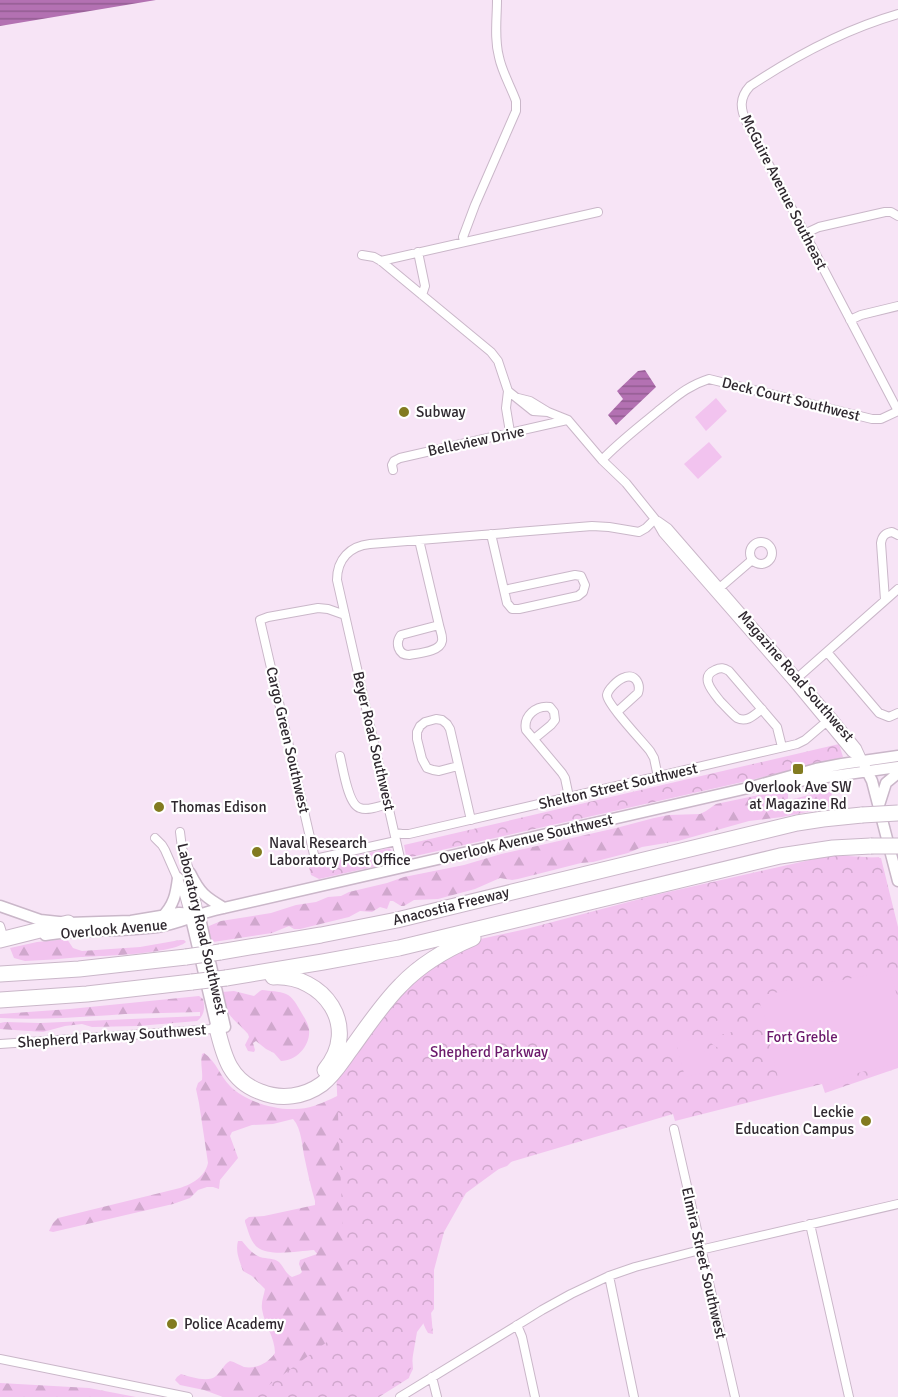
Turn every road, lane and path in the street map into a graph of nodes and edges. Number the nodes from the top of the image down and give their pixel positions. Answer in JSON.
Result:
{"nodes":[{"id":1,"x":497,"y":0,"type":"edge"},
{"id":2,"x":898,"y":14,"type":"edge"},
{"id":3,"x":598,"y":212,"type":"dead end"},
{"id":4,"x":898,"y":216,"type":"edge"},
{"id":5,"x":804,"y":234,"type":"junction"},
{"id":6,"x":464,"y":242,"type":"junction"},
{"id":7,"x":418,"y":252,"type":"junction"},
{"id":8,"x":362,"y":255,"type":"dead end"},
{"id":9,"x":381,"y":261,"type":"junction"},
{"id":10,"x":422,"y":295,"type":"junction"},
{"id":11,"x":898,"y":306,"type":"edge"},
{"id":12,"x":850,"y":320,"type":"junction"},
{"id":13,"x":508,"y":391,"type":"junction"},
{"id":14,"x":898,"y":411,"type":"edge"},
{"id":15,"x":568,"y":420,"type":"junction"},
{"id":16,"x":510,"y":432,"type":"junction"},
{"id":17,"x":602,"y":460,"type":"junction"},
{"id":18,"x":393,"y":470,"type":"dead end"},
{"id":19,"x":655,"y":519,"type":"junction"},
{"id":20,"x":491,"y":534,"type":"junction"},
{"id":21,"x":898,"y":535,"type":"edge"},
{"id":22,"x":419,"y":540,"type":"junction"},
{"id":23,"x":752,"y":560,"type":"dead end"},
{"id":24,"x":898,"y":589,"type":"edge"},
{"id":25,"x":504,"y":590,"type":"junction"},
{"id":26,"x":717,"y":590,"type":"junction"},
{"id":27,"x":885,"y":600,"type":"junction"},
{"id":28,"x":345,"y":615,"type":"junction"},
{"id":29,"x":439,"y":625,"type":"junction"},
{"id":30,"x":827,"y":652,"type":"junction"},
{"id":31,"x":795,"y":680,"type":"junction"},
{"id":32,"x":762,"y":709,"type":"junction"},
{"id":33,"x":617,"y":712,"type":"dead end"},
{"id":34,"x":898,"y":713,"type":"edge"},
{"id":35,"x":829,"y":719,"type":"junction"},
{"id":36,"x":534,"y":739,"type":"dead end"},
{"id":37,"x":782,"y":747,"type":"junction"},
{"id":38,"x":340,"y":756,"type":"dead end"},
{"id":39,"x":898,"y":756,"type":"edge"},
{"id":40,"x":458,"y":766,"type":"junction"},
{"id":41,"x":865,"y":766,"type":"junction"},
{"id":42,"x":898,"y":767,"type":"edge"},
{"id":43,"x":898,"y":773,"type":"edge"},
{"id":44,"x":658,"y":777,"type":"junction"},
{"id":45,"x":569,"y":797,"type":"junction"},
{"id":46,"x":388,"y":804,"type":"junction"},
{"id":47,"x":879,"y":805,"type":"junction"},
{"id":48,"x":898,"y":813,"type":"edge"},
{"id":49,"x":471,"y":820,"type":"junction"},
{"id":50,"x":180,"y":832,"type":"dead end"},
{"id":51,"x":396,"y":837,"type":"junction"},
{"id":52,"x":155,"y":838,"type":"dead end"},
{"id":53,"x":898,"y":846,"type":"edge"},
{"id":54,"x":315,"y":859,"type":"joint"},
{"id":55,"x":402,"y":867,"type":"junction"},
{"id":56,"x":190,"y":873,"type":"junction"},
{"id":57,"x":178,"y":879,"type":"junction"},
{"id":58,"x":898,"y":881,"type":"edge"},
{"id":59,"x":627,"y":893,"type":"junction"},
{"id":60,"x":0,"y":906,"type":"edge"},
{"id":61,"x":224,"y":908,"type":"junction"},
{"id":62,"x":193,"y":915,"type":"junction"},
{"id":63,"x":162,"y":917,"type":"junction"},
{"id":64,"x":68,"y":923,"type":"junction"},
{"id":65,"x":1,"y":935,"type":"edge"},
{"id":66,"x":0,"y":974,"type":"edge"},
{"id":67,"x":227,"y":980,"type":"junction"},
{"id":68,"x":0,"y":1000,"type":"edge"},
{"id":69,"x":221,"y":1028,"type":"junction"},
{"id":70,"x":0,"y":1044,"type":"edge"},
{"id":71,"x":674,"y":1129,"type":"dead end"},
{"id":72,"x":898,"y":1204,"type":"edge"},
{"id":73,"x":810,"y":1224,"type":"junction"},
{"id":74,"x":700,"y":1250,"type":"junction"},
{"id":75,"x":609,"y":1276,"type":"junction"},
{"id":76,"x":518,"y":1325,"type":"junction"},
{"id":77,"x":0,"y":1359,"type":"edge"},
{"id":78,"x":432,"y":1377,"type":"junction"},
{"id":79,"x":188,"y":1397,"type":"edge"},
{"id":80,"x":400,"y":1397,"type":"edge"},
{"id":81,"x":437,"y":1397,"type":"edge"},
{"id":82,"x":535,"y":1397,"type":"edge"},
{"id":83,"x":634,"y":1397,"type":"edge"},
{"id":84,"x":735,"y":1397,"type":"edge"},
{"id":85,"x":849,"y":1397,"type":"edge"}],
"edges":[{"from":1,"to":6,"type":"street"},
{"from":2,"to":5,"type":"street","name":"McGuire Avenue Southeast"},
{"from":3,"to":6,"type":"street"},
{"from":4,"to":5,"type":"street"},
{"from":5,"to":12,"type":"street","name":"McGuire Avenue Southeast"},
{"from":6,"to":7,"type":"street"},
{"from":7,"to":9,"type":"street"},
{"from":7,"to":10,"type":"street"},
{"from":8,"to":9,"type":"street"},
{"from":9,"to":10,"type":"street"},
{"from":10,"to":13,"type":"street"},
{"from":11,"to":12,"type":"street"},
{"from":12,"to":14,"type":"street","name":"McGuire Avenue Southeast"},
{"from":13,"to":15,"type":"street"},
{"from":13,"to":16,"type":"street"},
{"from":14,"to":17,"type":"street","name":"Deck Court Southwest"},
{"from":15,"to":16,"type":"street","name":"Belleview Drive"},
{"from":15,"to":17,"type":"street","name":"Magazine Road Southwest"},
{"from":16,"to":18,"type":"street","name":"Belleview Drive"},
{"from":17,"to":19,"type":"street","name":"Magazine Road Southwest"},
{"from":19,"to":20,"type":"street","name":"Beyer Road Southwest"},
{"from":19,"to":26,"type":"street","name":"Magazine Road Southwest"},
{"from":20,"to":22,"type":"street","name":"Beyer Road Southwest"},
{"from":20,"to":25,"type":"street"},
{"from":21,"to":27,"type":"street"},
{"from":22,"to":28,"type":"street","name":"Beyer Road Southwest"},
{"from":22,"to":29,"type":"street"},
{"from":23,"to":26,"type":"street"},
{"from":24,"to":27,"type":"street"},
{"from":25,"to":25,"type":"street"},
{"from":26,"to":31,"type":"street","name":"Magazine Road Southwest"},
{"from":27,"to":30,"type":"street"},
{"from":28,"to":46,"type":"street","name":"Beyer Road Southwest"},
{"from":28,"to":54,"type":"street","name":"Cargo Green Southwest"},
{"from":29,"to":29,"type":"street"},
{"from":30,"to":31,"type":"street"},
{"from":30,"to":34,"type":"street"},
{"from":31,"to":35,"type":"street","name":"Magazine Road Southwest"},
{"from":32,"to":32,"type":"street"},
{"from":32,"to":37,"type":"street"},
{"from":33,"to":44,"type":"street"},
{"from":35,"to":37,"type":"street","name":"Shelton Street Southwest"},
{"from":35,"to":41,"type":"street","name":"Magazine Road Southwest"},
{"from":36,"to":45,"type":"street"},
{"from":37,"to":44,"type":"street","name":"Shelton Street Southwest"},
{"from":38,"to":46,"type":"street"},
{"from":39,"to":41,"type":"street","name":"Overlook Avenue Southwest"},
{"from":40,"to":40,"type":"street"},
{"from":40,"to":49,"type":"street"},
{"from":41,"to":42,"type":"street","name":"Overlook Avenue Southwest"},
{"from":41,"to":47,"type":"street"},
{"from":41,"to":55,"type":"street","name":"Overlook Avenue Southwest"},
{"from":43,"to":47,"type":"street"},
{"from":44,"to":45,"type":"street","name":"Shelton Street Southwest"},
{"from":45,"to":49,"type":"street","name":"Shelton Street Southwest"},
{"from":46,"to":51,"type":"street","name":"Beyer Road Southwest"},
{"from":47,"to":58,"type":"street"},
{"from":48,"to":66,"type":"highway","name":"Anacostia Freeway","bridge":true},
{"from":49,"to":51,"type":"street","name":"Shelton Street Southwest"},
{"from":50,"to":56,"type":"street","name":"Laboratory Road Southwest"},
{"from":51,"to":54,"type":"street","name":"Shelton Street Southwest"},
{"from":51,"to":55,"type":"street","name":"Beyer Road Southwest"},
{"from":52,"to":57,"type":"street","name":"Laboratory Road Southwest"},
{"from":53,"to":59,"type":"highway","name":"Anacostia Freeway","bridge":true},
{"from":55,"to":61,"type":"street","name":"Overlook Avenue Southwest"},
{"from":56,"to":61,"type":"street"},
{"from":56,"to":62,"type":"street","name":"Laboratory Road Southwest"},
{"from":57,"to":62,"type":"street","name":"Laboratory Road Southwest"},
{"from":57,"to":63,"type":"street"},
{"from":59,"to":67,"type":"highway","name":"Anacostia Freeway"},
{"from":59,"to":69,"type":"highway"},
{"from":60,"to":64,"type":"street","name":"Overlook Avenue"},
{"from":61,"to":62,"type":"street","name":"Overlook Avenue Southwest"},
{"from":62,"to":63,"type":"street","name":"Overlook Avenue"},
{"from":62,"to":65,"type":"street","name":"Overlook Avenue"},
{"from":62,"to":69,"type":"street","name":"Laboratory Road Southwest"},
{"from":63,"to":64,"type":"street","name":"Overlook Avenue"},
{"from":64,"to":65,"type":"highway"},
{"from":67,"to":68,"type":"highway","name":"Anacostia Freeway","bridge":true},
{"from":67,"to":69,"type":"highway"},
{"from":69,"to":70,"type":"street","name":"Shepherd Parkway Southwest"},
{"from":71,"to":74,"type":"street","name":"Elmira Street Southwest"},
{"from":72,"to":73,"type":"street"},
{"from":73,"to":74,"type":"street"},
{"from":73,"to":85,"type":"street"},
{"from":74,"to":75,"type":"street"},
{"from":74,"to":84,"type":"street","name":"Elmira Street Southwest"},
{"from":75,"to":76,"type":"street"},
{"from":75,"to":83,"type":"street"},
{"from":76,"to":78,"type":"street"},
{"from":76,"to":82,"type":"street"},
{"from":77,"to":79,"type":"street"},
{"from":78,"to":80,"type":"street"},
{"from":78,"to":81,"type":"street"}]}
